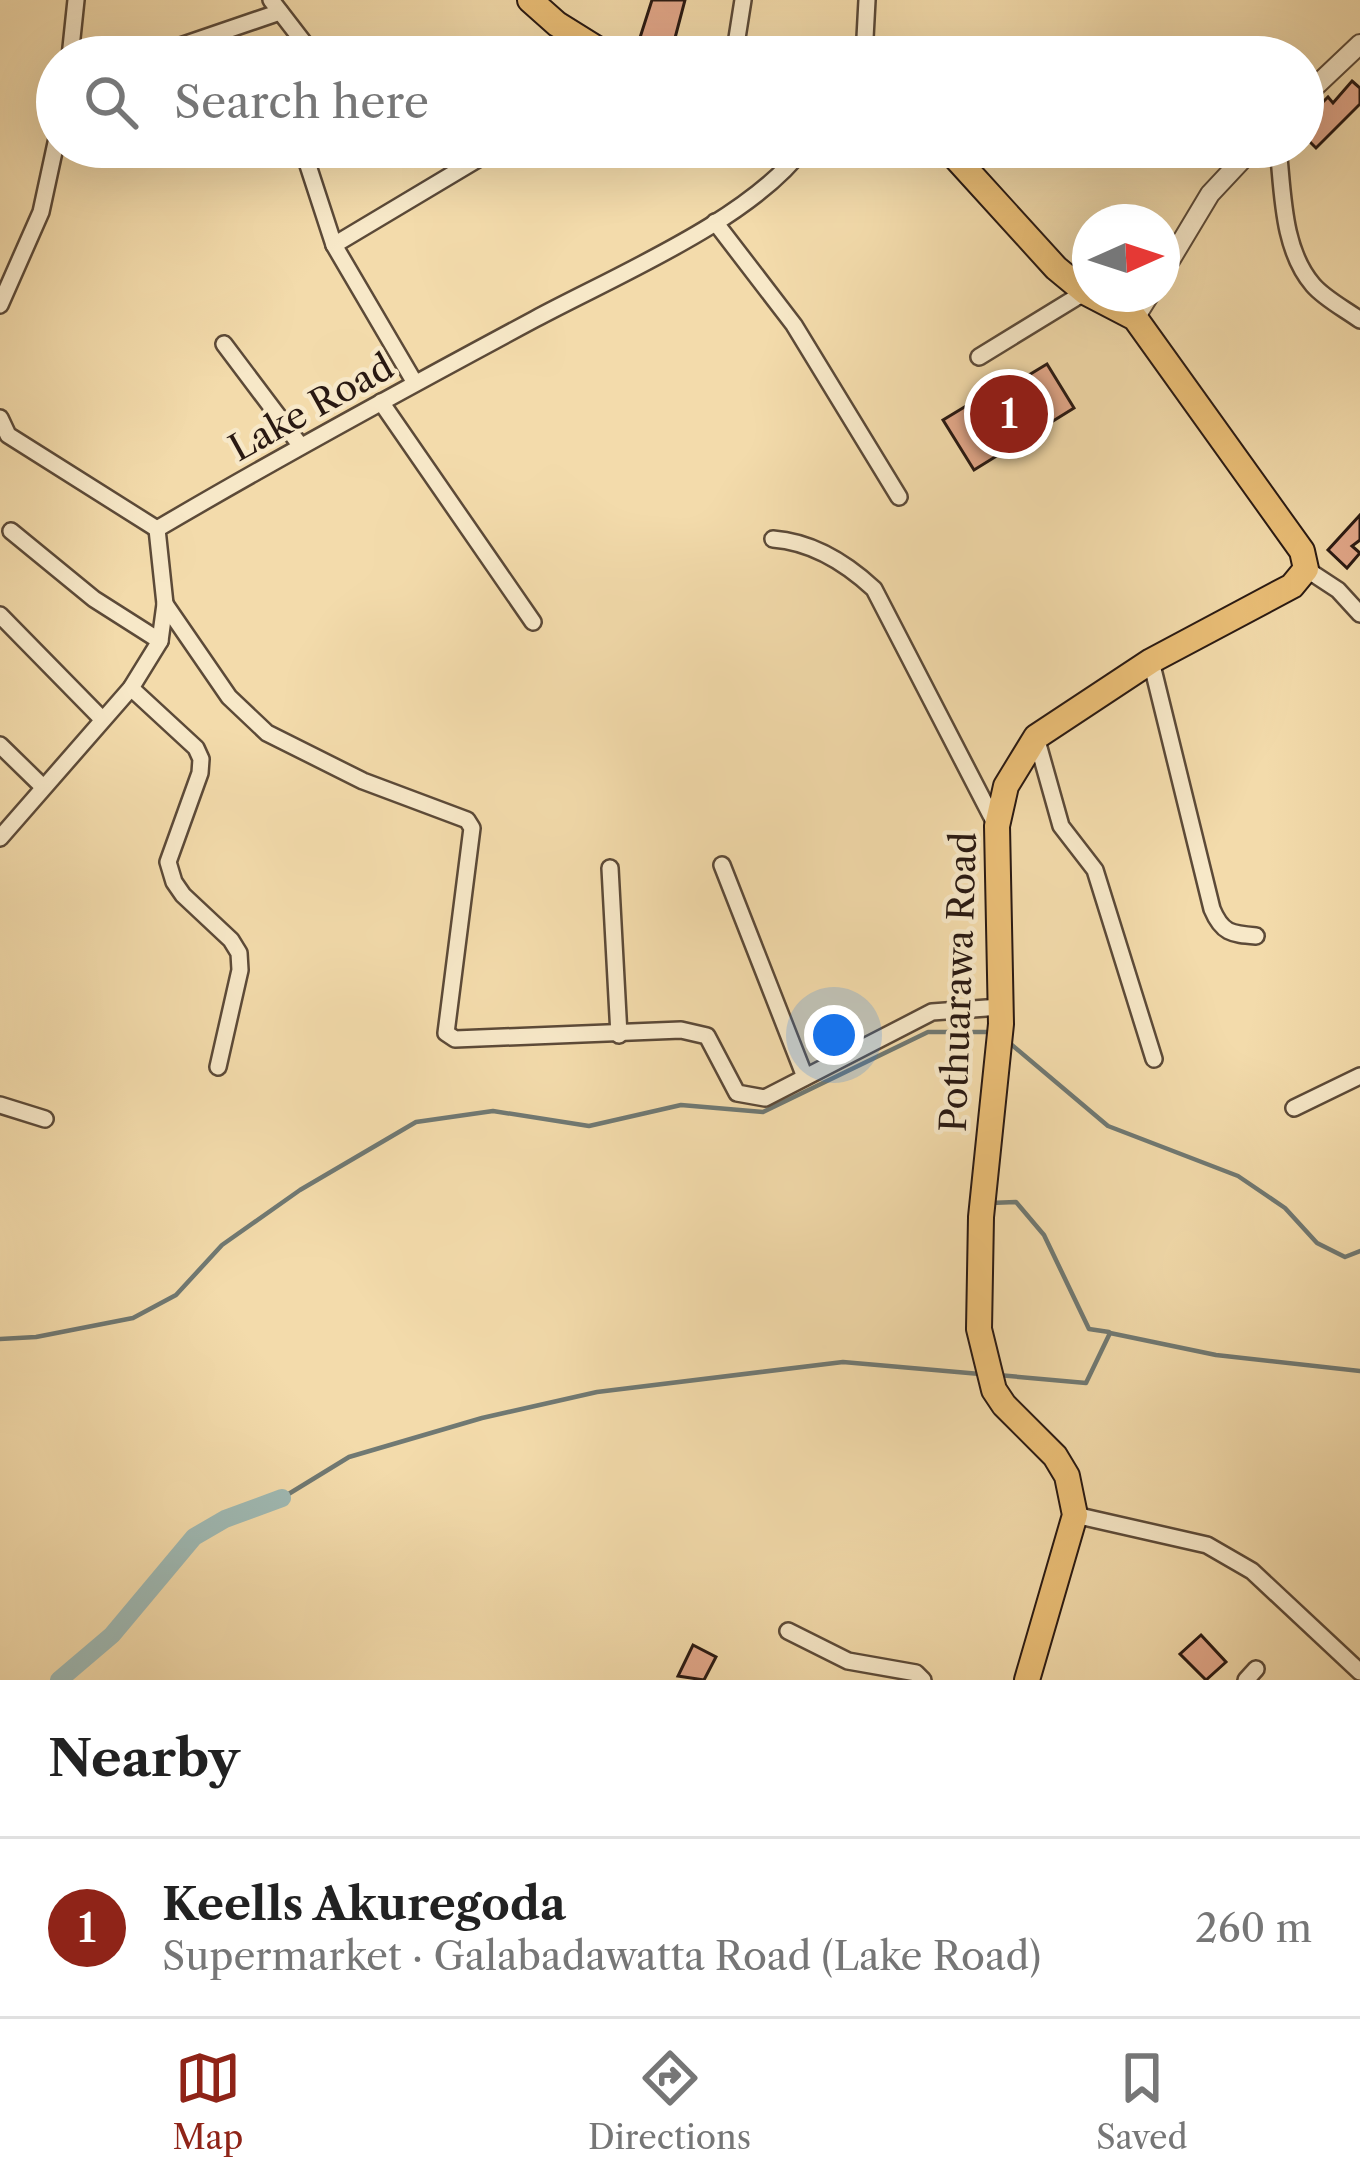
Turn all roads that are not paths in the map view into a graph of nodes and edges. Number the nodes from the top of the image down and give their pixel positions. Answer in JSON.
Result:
{"nodes":[{"id":1,"x":76,"y":0,"type":"edge"},
{"id":2,"x":530,"y":0,"type":"edge"},
{"id":3,"x":743,"y":0,"type":"edge"},
{"id":4,"x":867,"y":0,"type":"edge"},
{"id":5,"x":275,"y":6,"type":"edge"},
{"id":6,"x":72,"y":36,"type":"edge"},
{"id":7,"x":201,"y":36,"type":"edge"},
{"id":8,"x":299,"y":36,"type":"edge"},
{"id":9,"x":576,"y":36,"type":"edge"},
{"id":10,"x":737,"y":36,"type":"edge"},
{"id":11,"x":864,"y":36,"type":"edge"},
{"id":12,"x":1360,"y":44,"type":"edge"},
{"id":13,"x":1324,"y":78,"type":"edge"},
{"id":14,"x":51,"y":168,"type":"edge"},
{"id":15,"x":309,"y":168,"type":"edge"},
{"id":16,"x":463,"y":168,"type":"edge"},
{"id":17,"x":790,"y":168,"type":"edge"},
{"id":18,"x":970,"y":168,"type":"edge"},
{"id":19,"x":1234,"y":168,"type":"edge"},
{"id":20,"x":1280,"y":168,"type":"edge"},
{"id":21,"x":715,"y":222,"type":"junction"},
{"id":22,"x":1180,"y":244,"type":"edge"},
{"id":23,"x":334,"y":245,"type":"junction"},
{"id":24,"x":1072,"y":281,"type":"edge"},
{"id":25,"x":1072,"y":300,"type":"edge"},
{"id":26,"x":0,"y":305,"type":"edge"},
{"id":27,"x":1123,"y":312,"type":"edge"},
{"id":28,"x":1139,"y":312,"type":"edge"},
{"id":29,"x":1135,"y":318,"type":"junction"},
{"id":30,"x":1360,"y":320,"type":"edge"},
{"id":31,"x":224,"y":344,"type":"dead end"},
{"id":32,"x":979,"y":357,"type":"dead end"},
{"id":33,"x":416,"y":383,"type":"junction"},
{"id":34,"x":381,"y":402,"type":"junction"},
{"id":35,"x":0,"y":418,"type":"edge"},
{"id":36,"x":4,"y":436,"type":"edge"},
{"id":37,"x":300,"y":446,"type":"junction"},
{"id":38,"x":899,"y":497,"type":"dead end"},
{"id":39,"x":157,"y":530,"type":"junction"},
{"id":40,"x":11,"y":531,"type":"dead end"},
{"id":41,"x":773,"y":539,"type":"dead end"},
{"id":42,"x":1306,"y":569,"type":"junction"},
{"id":43,"x":165,"y":604,"type":"junction"},
{"id":44,"x":1360,"y":614,"type":"edge"},
{"id":45,"x":0,"y":615,"type":"edge"},
{"id":46,"x":533,"y":622,"type":"dead end"},
{"id":47,"x":160,"y":641,"type":"junction"},
{"id":48,"x":1151,"y":661,"type":"junction"},
{"id":49,"x":131,"y":688,"type":"junction"},
{"id":50,"x":101,"y":719,"type":"junction"},
{"id":51,"x":1036,"y":737,"type":"junction"},
{"id":52,"x":0,"y":745,"type":"edge"},
{"id":53,"x":42,"y":786,"type":"junction"},
{"id":54,"x":997,"y":826,"type":"junction"},
{"id":55,"x":0,"y":838,"type":"edge"},
{"id":56,"x":722,"y":866,"type":"dead end"},
{"id":57,"x":610,"y":868,"type":"dead end"},
{"id":58,"x":1256,"y":936,"type":"dead end"},
{"id":59,"x":1000,"y":1016,"type":"junction"},
{"id":60,"x":619,"y":1035,"type":"junction"},
{"id":61,"x":1154,"y":1059,"type":"dead end"},
{"id":62,"x":218,"y":1067,"type":"dead end"},
{"id":63,"x":1360,"y":1076,"type":"edge"},
{"id":64,"x":805,"y":1077,"type":"junction"},
{"id":65,"x":0,"y":1105,"type":"edge"},
{"id":66,"x":1294,"y":1108,"type":"dead end"},
{"id":67,"x":45,"y":1119,"type":"dead end"},
{"id":68,"x":1075,"y":1515,"type":"junction"},
{"id":69,"x":788,"y":1630,"type":"dead end"},
{"id":70,"x":1360,"y":1672,"type":"edge"},
{"id":71,"x":923,"y":1680,"type":"edge"},
{"id":72,"x":1027,"y":1680,"type":"edge"}],
"edges":[{"from":1,"to":6,"type":"street"},
{"from":2,"to":9,"type":"main road"},
{"from":3,"to":10,"type":"street"},
{"from":4,"to":11,"type":"street"},
{"from":5,"to":7,"type":"street"},
{"from":5,"to":8,"type":"street"},
{"from":12,"to":13,"type":"street"},
{"from":14,"to":26,"type":"street"},
{"from":15,"to":23,"type":"street"},
{"from":16,"to":23,"type":"street"},
{"from":17,"to":21,"type":"street","name":"Lake Road"},
{"from":18,"to":24,"type":"main road"},
{"from":19,"to":22,"type":"street"},
{"from":20,"to":30,"type":"street"},
{"from":21,"to":33,"type":"street","name":"Lake Road"},
{"from":21,"to":38,"type":"street"},
{"from":23,"to":33,"type":"street"},
{"from":25,"to":32,"type":"street"},
{"from":27,"to":29,"type":"main road"},
{"from":28,"to":29,"type":"street"},
{"from":29,"to":42,"type":"main road"},
{"from":31,"to":37,"type":"street"},
{"from":33,"to":34,"type":"street","name":"Lake Road"},
{"from":34,"to":37,"type":"street","name":"Lake Road"},
{"from":34,"to":46,"type":"street"},
{"from":35,"to":36,"type":"street"},
{"from":36,"to":39,"type":"street"},
{"from":37,"to":39,"type":"street","name":"Lake Road"},
{"from":39,"to":43,"type":"street"},
{"from":40,"to":47,"type":"street"},
{"from":41,"to":54,"type":"street"},
{"from":42,"to":44,"type":"street"},
{"from":42,"to":48,"type":"main road","name":"Pothuarawa Road"},
{"from":43,"to":47,"type":"street"},
{"from":43,"to":60,"type":"street"},
{"from":45,"to":50,"type":"street"},
{"from":47,"to":49,"type":"street"},
{"from":48,"to":51,"type":"main road","name":"Pothuarawa Road"},
{"from":48,"to":58,"type":"street"},
{"from":49,"to":50,"type":"street"},
{"from":49,"to":62,"type":"street"},
{"from":50,"to":53,"type":"street"},
{"from":51,"to":54,"type":"main road","name":"Pothuarawa Road"},
{"from":51,"to":61,"type":"street"},
{"from":52,"to":53,"type":"street"},
{"from":53,"to":55,"type":"street"},
{"from":54,"to":59,"type":"main road","name":"Pothuarawa Road"},
{"from":56,"to":64,"type":"street"},
{"from":57,"to":60,"type":"street"},
{"from":59,"to":64,"type":"street"},
{"from":59,"to":68,"type":"main road","name":"Pothuarawa Road"},
{"from":60,"to":64,"type":"street"},
{"from":63,"to":66,"type":"street"},
{"from":65,"to":67,"type":"street"},
{"from":68,"to":70,"type":"street"},
{"from":68,"to":72,"type":"main road"},
{"from":69,"to":71,"type":"street"}]}
